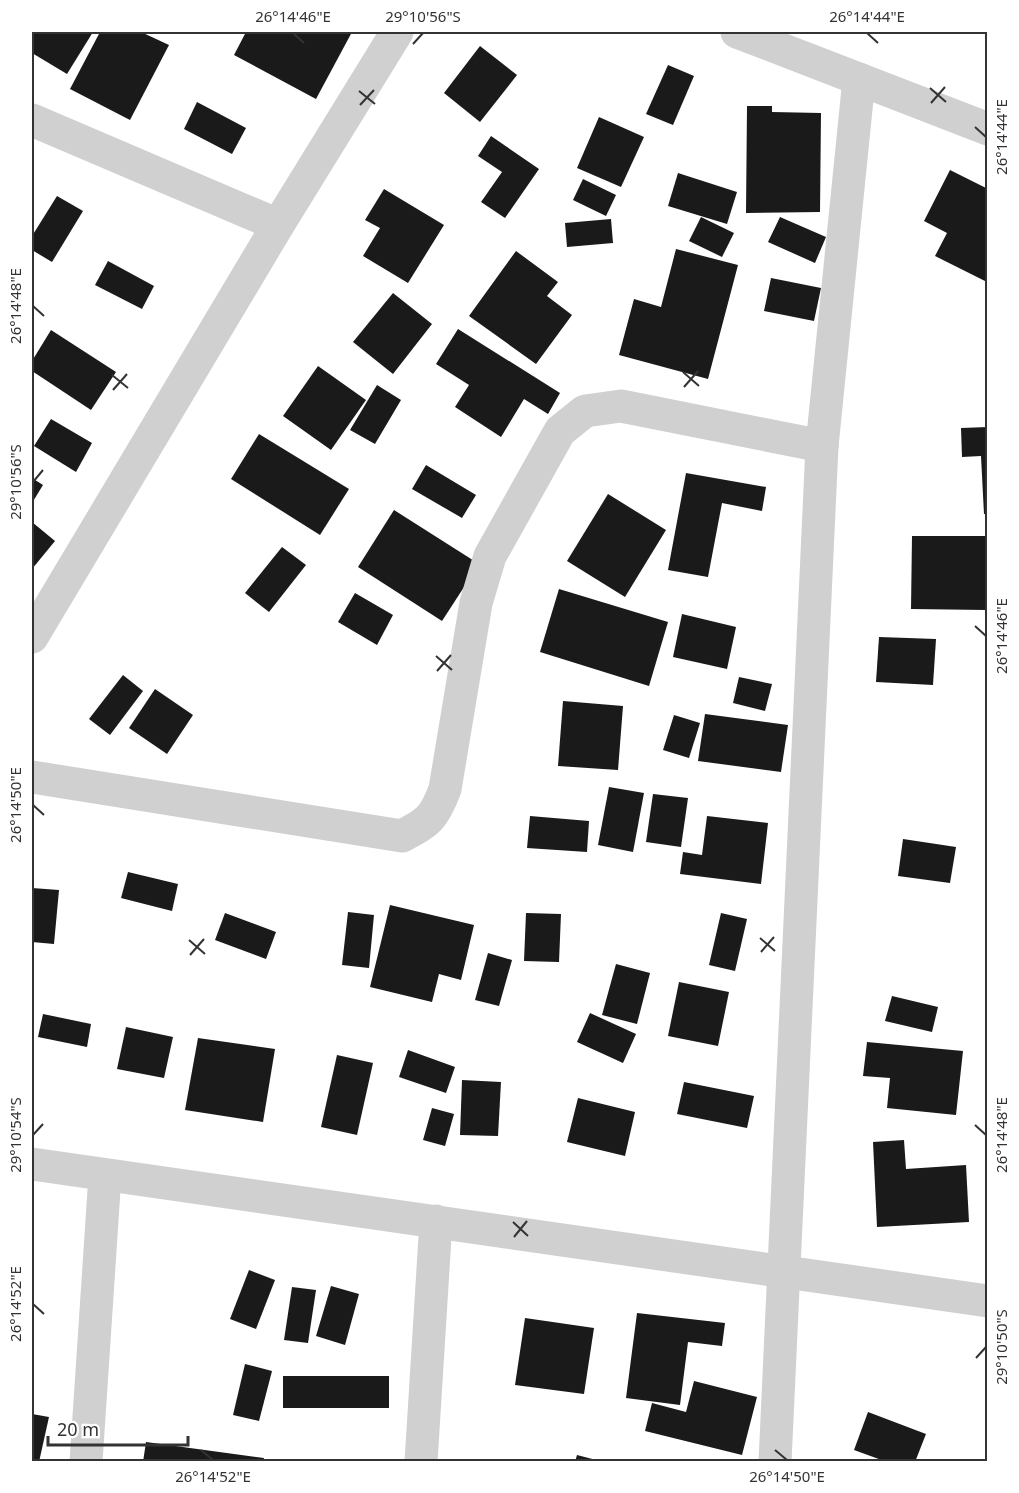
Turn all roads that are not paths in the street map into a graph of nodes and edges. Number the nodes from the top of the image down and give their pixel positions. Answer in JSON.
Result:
{"nodes":[{"id":1,"x":397,"y":32,"type":"edge"},
{"id":2,"x":737,"y":32,"type":"edge"},
{"id":3,"x":859,"y":80,"type":"junction"},
{"id":4,"x":32,"y":120,"type":"edge"},
{"id":5,"x":987,"y":129,"type":"edge"},
{"id":6,"x":279,"y":225,"type":"junction"},
{"id":7,"x":822,"y":446,"type":"junction"},
{"id":8,"x":32,"y":637,"type":"edge"},
{"id":9,"x":32,"y":777,"type":"edge"},
{"id":10,"x":32,"y":1164,"type":"edge"},
{"id":11,"x":105,"y":1174,"type":"junction"},
{"id":12,"x":436,"y":1221,"type":"junction"},
{"id":13,"x":783,"y":1272,"type":"junction"},
{"id":14,"x":987,"y":1301,"type":"edge"},
{"id":15,"x":86,"y":1461,"type":"edge"},
{"id":16,"x":421,"y":1461,"type":"edge"},
{"id":17,"x":775,"y":1461,"type":"edge"}],
"edges":[{"from":1,"to":6,"type":"street"},
{"from":2,"to":3,"type":"street"},
{"from":3,"to":5,"type":"street"},
{"from":3,"to":7,"type":"street"},
{"from":4,"to":6,"type":"street"},
{"from":6,"to":8,"type":"street"},
{"from":7,"to":9,"type":"street"},
{"from":7,"to":13,"type":"street"},
{"from":10,"to":11,"type":"street"},
{"from":11,"to":12,"type":"street"},
{"from":11,"to":15,"type":"street"},
{"from":12,"to":13,"type":"street"},
{"from":12,"to":16,"type":"street"},
{"from":13,"to":14,"type":"street"},
{"from":13,"to":17,"type":"street"}]}
